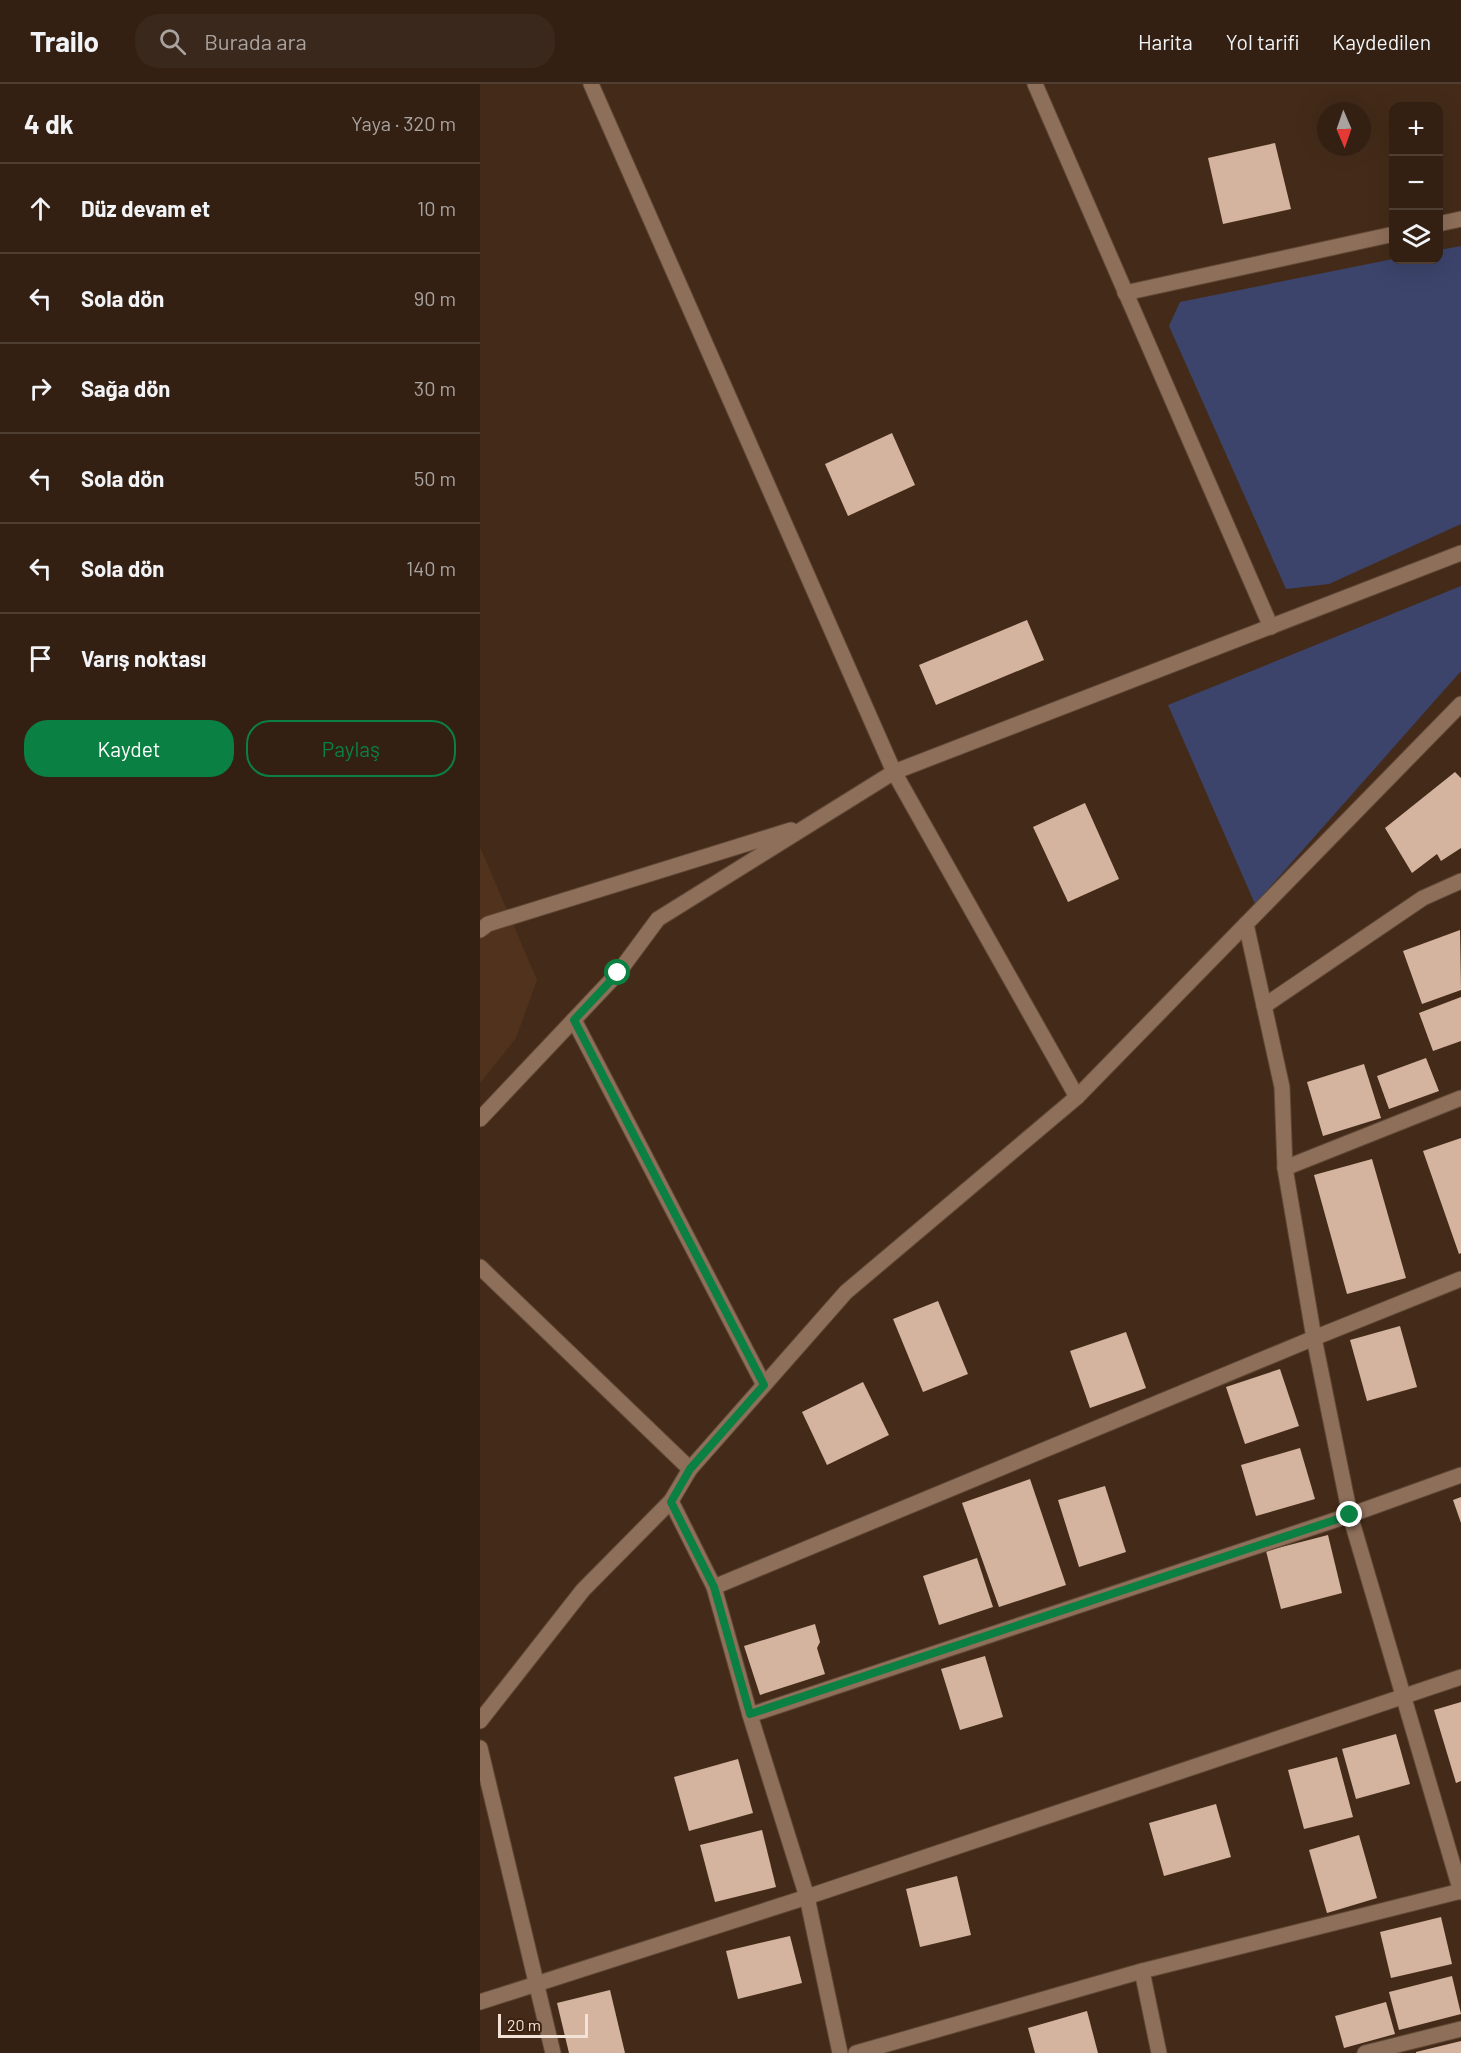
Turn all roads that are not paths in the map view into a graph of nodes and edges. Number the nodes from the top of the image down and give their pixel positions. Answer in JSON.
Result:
{"nodes":[{"id":1,"x":591,"y":84,"type":"edge"},
{"id":2,"x":1035,"y":84,"type":"edge"},
{"id":3,"x":1461,"y":219,"type":"edge"},
{"id":4,"x":1443,"y":223,"type":"edge"},
{"id":5,"x":1389,"y":235,"type":"edge"},
{"id":6,"x":1125,"y":292,"type":"junction"},
{"id":7,"x":1461,"y":554,"type":"edge"},
{"id":8,"x":1271,"y":627,"type":"junction"},
{"id":9,"x":1461,"y":705,"type":"edge"},
{"id":10,"x":894,"y":772,"type":"junction"},
{"id":11,"x":814,"y":822,"type":"junction"},
{"id":12,"x":1461,"y":881,"type":"edge"},
{"id":13,"x":1246,"y":924,"type":"junction"},
{"id":14,"x":480,"y":930,"type":"edge"},
{"id":15,"x":1264,"y":1006,"type":"junction"},
{"id":16,"x":574,"y":1020,"type":"junction"},
{"id":17,"x":1077,"y":1097,"type":"junction"},
{"id":18,"x":1461,"y":1098,"type":"edge"},
{"id":19,"x":480,"y":1119,"type":"edge"},
{"id":20,"x":1285,"y":1168,"type":"junction"},
{"id":21,"x":480,"y":1267,"type":"edge"},
{"id":22,"x":1461,"y":1279,"type":"edge"},
{"id":23,"x":1314,"y":1338,"type":"junction"},
{"id":24,"x":764,"y":1385,"type":"junction"},
{"id":25,"x":690,"y":1469,"type":"junction"},
{"id":26,"x":1461,"y":1475,"type":"edge"},
{"id":27,"x":671,"y":1502,"type":"junction"},
{"id":28,"x":1350,"y":1515,"type":"junction"},
{"id":29,"x":714,"y":1587,"type":"junction"},
{"id":30,"x":1461,"y":1677,"type":"edge"},
{"id":31,"x":1405,"y":1697,"type":"junction"},
{"id":32,"x":750,"y":1714,"type":"junction"},
{"id":33,"x":480,"y":1721,"type":"edge"},
{"id":34,"x":480,"y":1748,"type":"edge"},
{"id":35,"x":1461,"y":1891,"type":"edge"},
{"id":36,"x":807,"y":1897,"type":"junction"},
{"id":37,"x":1142,"y":1971,"type":"junction"},
{"id":38,"x":537,"y":1983,"type":"junction"},
{"id":39,"x":480,"y":2002,"type":"edge"},
{"id":40,"x":1461,"y":2029,"type":"edge"},
{"id":41,"x":553,"y":2053,"type":"edge"},
{"id":42,"x":840,"y":2053,"type":"edge"},
{"id":43,"x":856,"y":2053,"type":"edge"},
{"id":44,"x":1159,"y":2053,"type":"edge"},
{"id":45,"x":1365,"y":2053,"type":"edge"}],
"edges":[{"from":1,"to":10,"type":"street"},
{"from":2,"to":6,"type":"street"},
{"from":3,"to":4,"type":"street"},
{"from":5,"to":6,"type":"street"},
{"from":6,"to":8,"type":"street"},
{"from":7,"to":8,"type":"street"},
{"from":8,"to":10,"type":"street"},
{"from":9,"to":13,"type":"street"},
{"from":10,"to":11,"type":"street"},
{"from":10,"to":17,"type":"street"},
{"from":11,"to":14,"type":"street"},
{"from":11,"to":16,"type":"street"},
{"from":12,"to":15,"type":"street"},
{"from":13,"to":15,"type":"street"},
{"from":13,"to":17,"type":"street"},
{"from":15,"to":20,"type":"street"},
{"from":16,"to":19,"type":"street"},
{"from":16,"to":24,"type":"street"},
{"from":17,"to":24,"type":"street"},
{"from":18,"to":20,"type":"street"},
{"from":20,"to":23,"type":"street"},
{"from":21,"to":25,"type":"street"},
{"from":22,"to":23,"type":"street"},
{"from":23,"to":28,"type":"street"},
{"from":23,"to":29,"type":"street"},
{"from":24,"to":25,"type":"street"},
{"from":25,"to":27,"type":"street"},
{"from":26,"to":28,"type":"street"},
{"from":27,"to":29,"type":"street"},
{"from":27,"to":33,"type":"street"},
{"from":28,"to":31,"type":"street"},
{"from":28,"to":32,"type":"street"},
{"from":29,"to":32,"type":"street"},
{"from":30,"to":31,"type":"street"},
{"from":31,"to":35,"type":"street"},
{"from":31,"to":36,"type":"street"},
{"from":32,"to":36,"type":"street"},
{"from":34,"to":38,"type":"street"},
{"from":35,"to":37,"type":"street"},
{"from":36,"to":38,"type":"street"},
{"from":36,"to":42,"type":"street"},
{"from":37,"to":43,"type":"street"},
{"from":37,"to":44,"type":"street"},
{"from":38,"to":39,"type":"street"},
{"from":38,"to":41,"type":"street"},
{"from":40,"to":45,"type":"street"}]}
